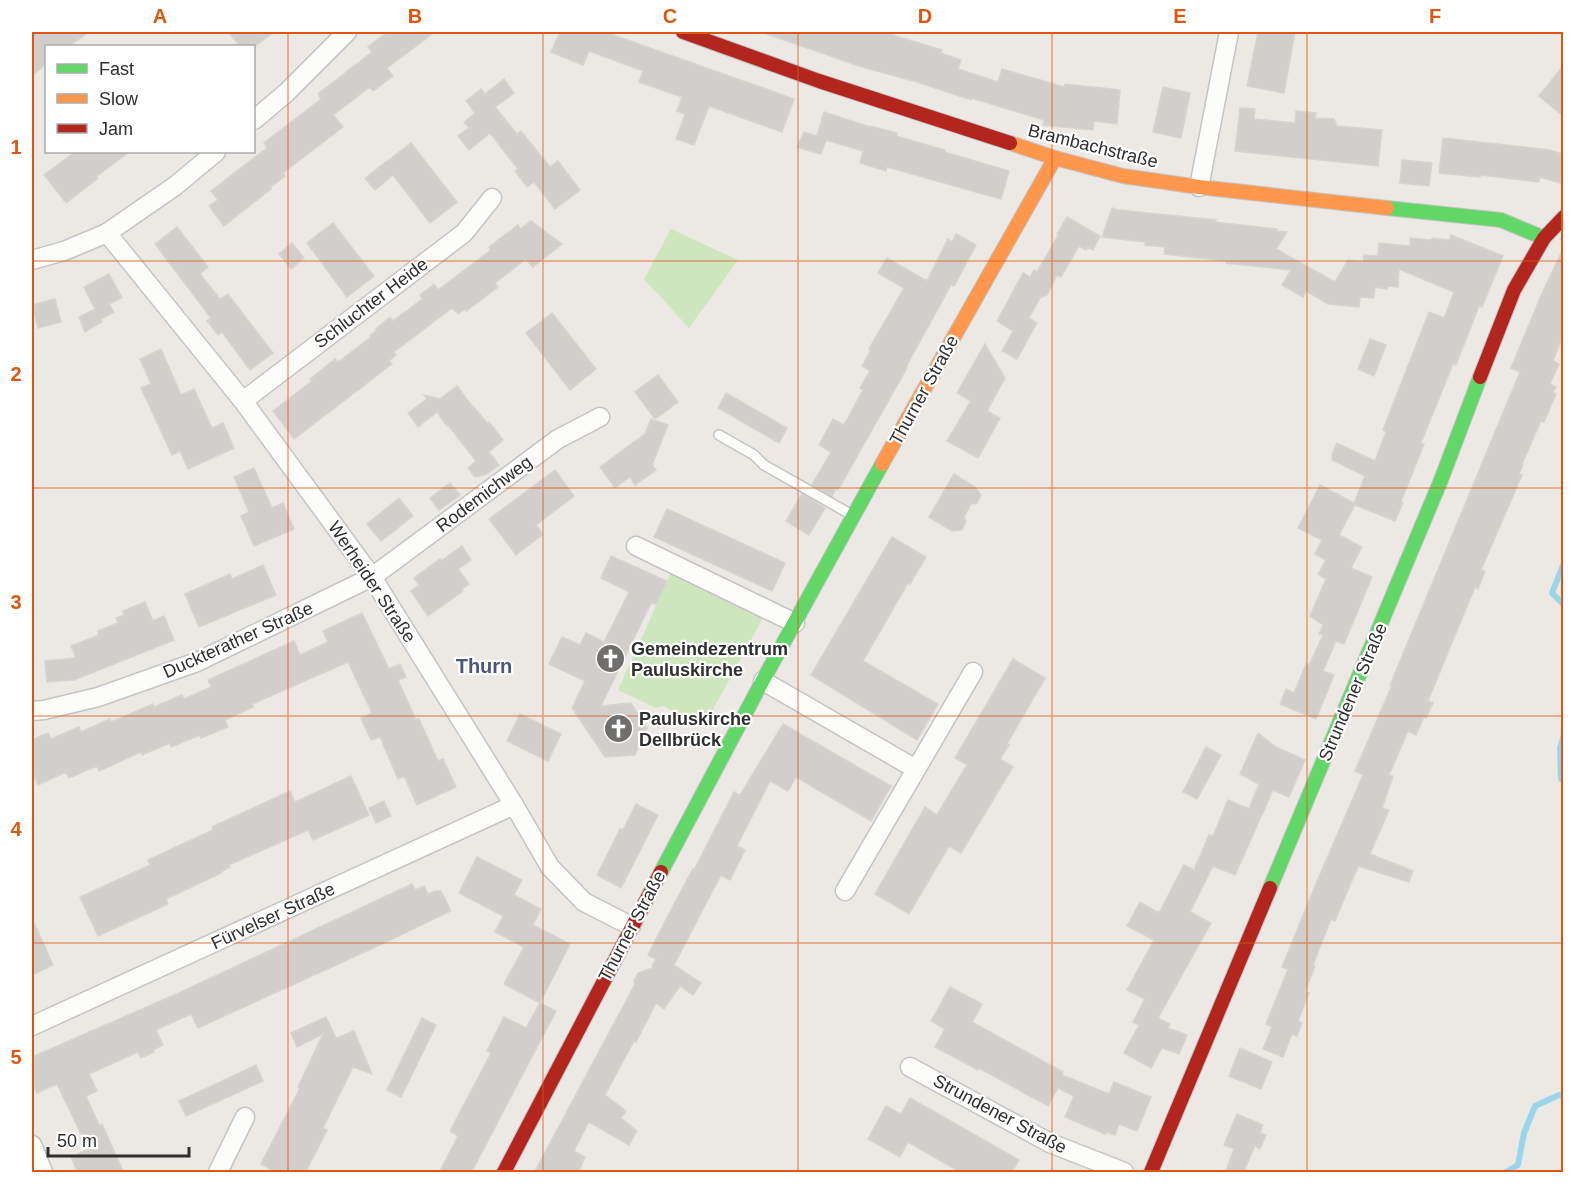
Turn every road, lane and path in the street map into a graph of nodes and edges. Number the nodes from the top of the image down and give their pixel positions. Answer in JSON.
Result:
{"nodes":[{"id":1,"x":347,"y":32,"type":"edge"},
{"id":2,"x":683,"y":32,"type":"edge"},
{"id":3,"x":1229,"y":32,"type":"edge"},
{"id":4,"x":255,"y":119,"type":"edge"},
{"id":5,"x":215,"y":153,"type":"edge"},
{"id":6,"x":1055,"y":158,"type":"junction"},
{"id":7,"x":1199,"y":188,"type":"junction"},
{"id":8,"x":492,"y":198,"type":"dead end"},
{"id":9,"x":1563,"y":218,"type":"edge"},
{"id":10,"x":107,"y":233,"type":"junction"},
{"id":11,"x":1544,"y":238,"type":"junction"},
{"id":12,"x":32,"y":260,"type":"edge"},
{"id":13,"x":243,"y":401,"type":"junction"},
{"id":14,"x":600,"y":417,"type":"dead end"},
{"id":15,"x":719,"y":435,"type":"dead end"},
{"id":16,"x":854,"y":516,"type":"junction"},
{"id":17,"x":636,"y":546,"type":"dead end"},
{"id":18,"x":372,"y":577,"type":"junction"},
{"id":19,"x":795,"y":623,"type":"junction"},
{"id":20,"x":973,"y":672,"type":"dead end"},
{"id":21,"x":763,"y":681,"type":"junction"},
{"id":22,"x":32,"y":711,"type":"edge"},
{"id":23,"x":916,"y":769,"type":"junction"},
{"id":24,"x":514,"y":806,"type":"junction"},
{"id":25,"x":845,"y":891,"type":"dead end"},
{"id":26,"x":631,"y":927,"type":"junction"},
{"id":27,"x":32,"y":1026,"type":"edge"},
{"id":28,"x":910,"y":1067,"type":"dead end"},
{"id":29,"x":245,"y":1117,"type":"dead end"},
{"id":30,"x":32,"y":1145,"type":"edge"},
{"id":31,"x":43,"y":1173,"type":"edge"},
{"id":32,"x":218,"y":1173,"type":"edge"},
{"id":33,"x":504,"y":1173,"type":"edge"},
{"id":34,"x":1124,"y":1173,"type":"edge"},
{"id":35,"x":1151,"y":1173,"type":"edge"}],
"edges":[{"from":1,"to":4,"type":"street"},
{"from":2,"to":6,"type":"street","name":"Brambachstraße"},
{"from":3,"to":7,"type":"street"},
{"from":5,"to":10,"type":"street"},
{"from":6,"to":7,"type":"street","name":"Brambachstraße"},
{"from":6,"to":16,"type":"street","name":"Thurner Straße"},
{"from":7,"to":11,"type":"street","name":"Brambachstraße"},
{"from":8,"to":13,"type":"street","name":"Schluchter Heide"},
{"from":9,"to":11,"type":"street","name":"Strundener Straße"},
{"from":10,"to":12,"type":"street"},
{"from":10,"to":13,"type":"street","name":"Werheider Straße"},
{"from":11,"to":35,"type":"street","name":"Strundener Straße"},
{"from":13,"to":18,"type":"street","name":"Werheider Straße"},
{"from":14,"to":18,"type":"street","name":"Rodemichweg"},
{"from":15,"to":16,"type":"lane"},
{"from":16,"to":19,"type":"street","name":"Thurner Straße"},
{"from":17,"to":19,"type":"street"},
{"from":18,"to":22,"type":"street","name":"Duckterather Straße"},
{"from":18,"to":24,"type":"street","name":"Werheider Straße"},
{"from":19,"to":21,"type":"street","name":"Thurner Straße"},
{"from":20,"to":23,"type":"street"},
{"from":21,"to":23,"type":"street"},
{"from":21,"to":26,"type":"street","name":"Thurner Straße"},
{"from":23,"to":25,"type":"street"},
{"from":24,"to":26,"type":"street","name":"Werheider Straße"},
{"from":24,"to":27,"type":"street","name":"Fürvelser Straße"},
{"from":26,"to":33,"type":"street","name":"Thurner Straße"},
{"from":28,"to":34,"type":"street","name":"Strundener Straße"},
{"from":29,"to":32,"type":"street"},
{"from":30,"to":31,"type":"street"}]}
